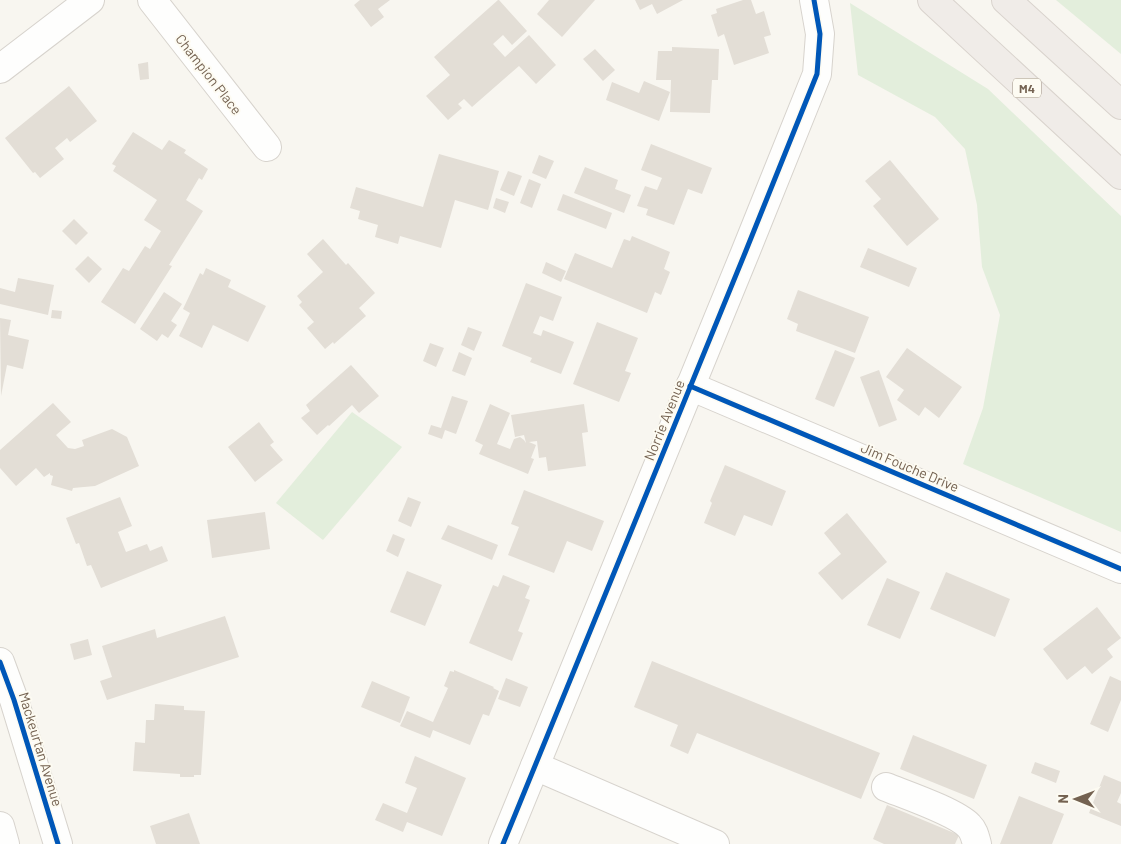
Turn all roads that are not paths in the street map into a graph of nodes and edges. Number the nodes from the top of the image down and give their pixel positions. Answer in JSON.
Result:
{"nodes":[{"id":1,"x":90,"y":0,"type":"edge"},
{"id":2,"x":152,"y":0,"type":"edge"},
{"id":3,"x":814,"y":0,"type":"edge"},
{"id":4,"x":932,"y":0,"type":"edge"},
{"id":5,"x":1006,"y":0,"type":"edge"},
{"id":6,"x":0,"y":69,"type":"edge"},
{"id":7,"x":1121,"y":106,"type":"edge"},
{"id":8,"x":267,"y":147,"type":"dead end"},
{"id":9,"x":1121,"y":175,"type":"edge"},
{"id":10,"x":690,"y":386,"type":"junction"},
{"id":11,"x":1121,"y":569,"type":"edge"},
{"id":12,"x":0,"y":662,"type":"edge"},
{"id":13,"x":534,"y":766,"type":"junction"},
{"id":14,"x":886,"y":787,"type":"dead end"},
{"id":15,"x":0,"y":826,"type":"edge"},
{"id":16,"x":6,"y":844,"type":"edge"},
{"id":17,"x":58,"y":844,"type":"edge"},
{"id":18,"x":502,"y":844,"type":"edge"},
{"id":19,"x":715,"y":844,"type":"edge"},
{"id":20,"x":977,"y":844,"type":"edge"}],
"edges":[{"from":1,"to":6,"type":"street"},
{"from":2,"to":8,"type":"street","name":"Champion Place"},
{"from":3,"to":10,"type":"street","name":"Norrie Avenue"},
{"from":4,"to":9,"type":"highway","number":"M4"},
{"from":5,"to":7,"type":"highway"},
{"from":10,"to":11,"type":"street","name":"Jim Fouche Drive"},
{"from":10,"to":13,"type":"street","name":"Norrie Avenue"},
{"from":12,"to":17,"type":"street","name":"Mackeurtan Avenue"},
{"from":13,"to":18,"type":"street","name":"Norrie Avenue"},
{"from":13,"to":19,"type":"street"},
{"from":14,"to":20,"type":"street"},
{"from":15,"to":16,"type":"street"}]}
